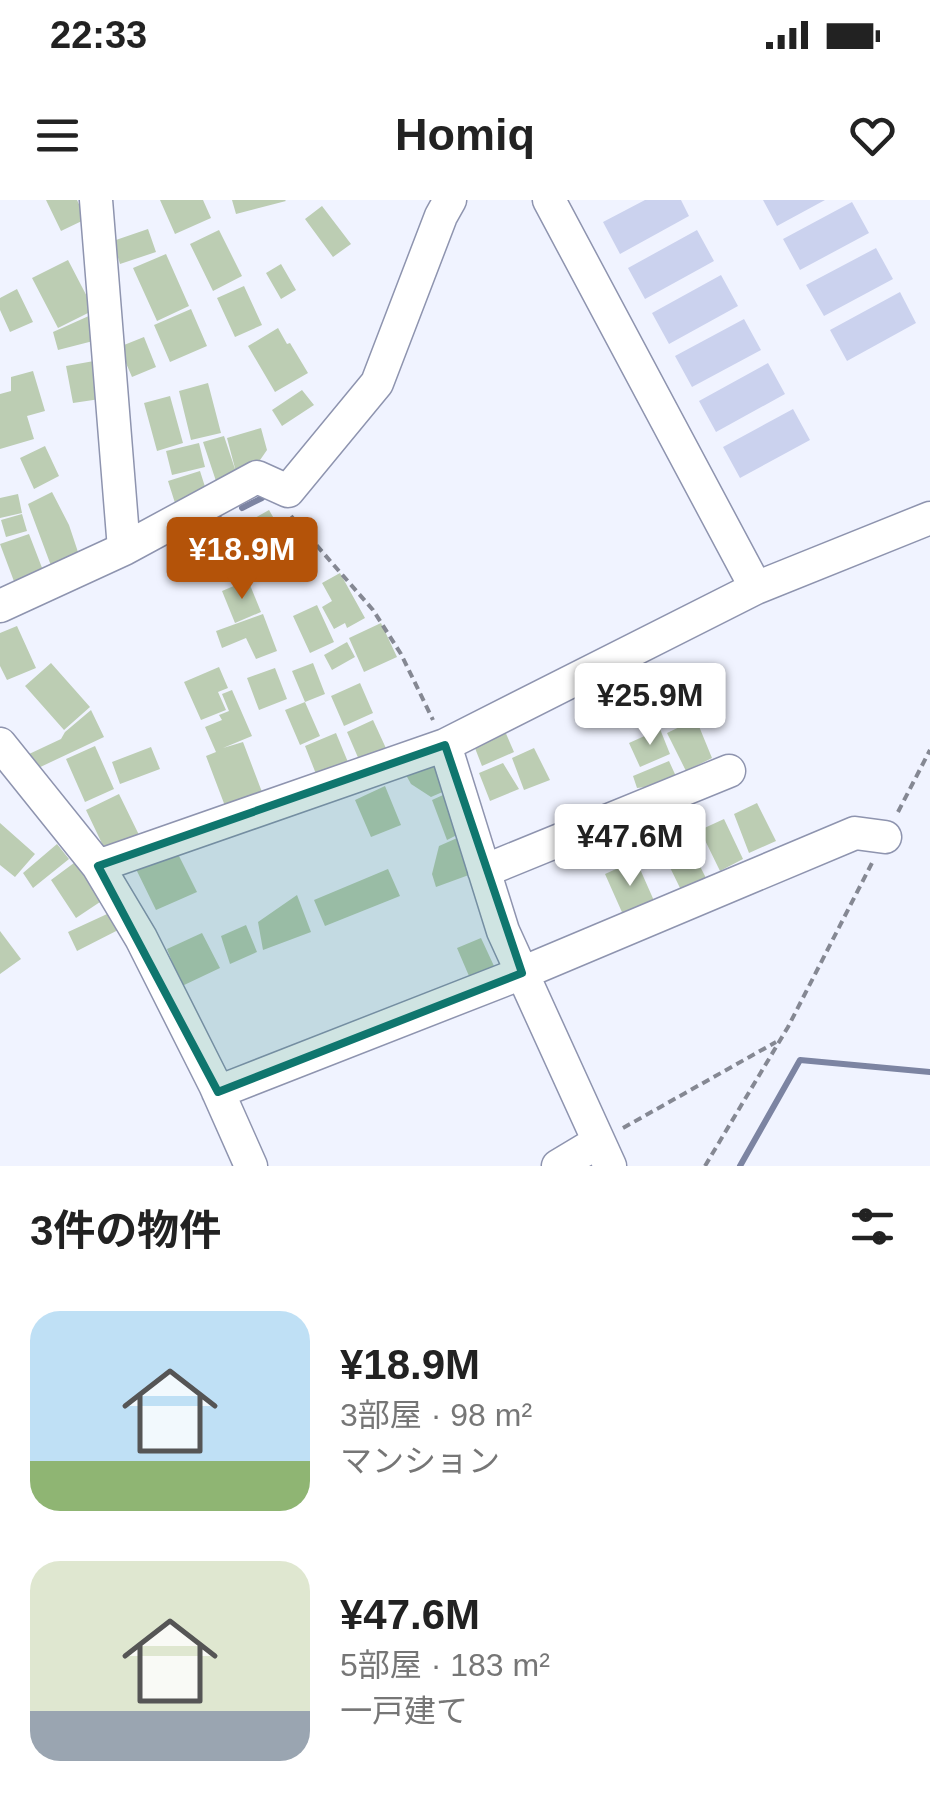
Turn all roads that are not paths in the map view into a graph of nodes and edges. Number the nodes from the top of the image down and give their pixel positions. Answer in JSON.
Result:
{"nodes":[{"id":1,"x":96,"y":200,"type":"edge"},
{"id":2,"x":450,"y":200,"type":"edge"},
{"id":3,"x":549,"y":200,"type":"edge"},
{"id":4,"x":930,"y":518,"type":"edge"},
{"id":5,"x":124,"y":549,"type":"junction"},
{"id":6,"x":756,"y":588,"type":"junction"},
{"id":7,"x":0,"y":606,"type":"edge"},
{"id":8,"x":0,"y":744,"type":"edge"},
{"id":9,"x":445,"y":744,"type":"junction"},
{"id":10,"x":729,"y":771,"type":"dead end"},
{"id":11,"x":885,"y":837,"type":"road end"},
{"id":12,"x":98,"y":866,"type":"junction"},
{"id":13,"x":484,"y":871,"type":"junction"},
{"id":14,"x":522,"y":973,"type":"junction"},
{"id":15,"x":218,"y":1092,"type":"junction"},
{"id":16,"x":604,"y":1154,"type":"edge"},
{"id":17,"x":251,"y":1166,"type":"edge"},
{"id":18,"x":558,"y":1166,"type":"edge"}],
"edges":[{"from":1,"to":5,"type":"street"},
{"from":2,"to":5,"type":"street"},
{"from":3,"to":6,"type":"street"},
{"from":4,"to":6,"type":"street"},
{"from":5,"to":7,"type":"street"},
{"from":6,"to":9,"type":"street"},
{"from":8,"to":12,"type":"street"},
{"from":9,"to":12,"type":"street"},
{"from":9,"to":13,"type":"street"},
{"from":10,"to":13,"type":"street"},
{"from":11,"to":14,"type":"street"},
{"from":12,"to":15,"type":"street"},
{"from":13,"to":14,"type":"street"},
{"from":14,"to":15,"type":"street"},
{"from":14,"to":16,"type":"street"},
{"from":15,"to":17,"type":"street"},
{"from":16,"to":18,"type":"street"}]}
